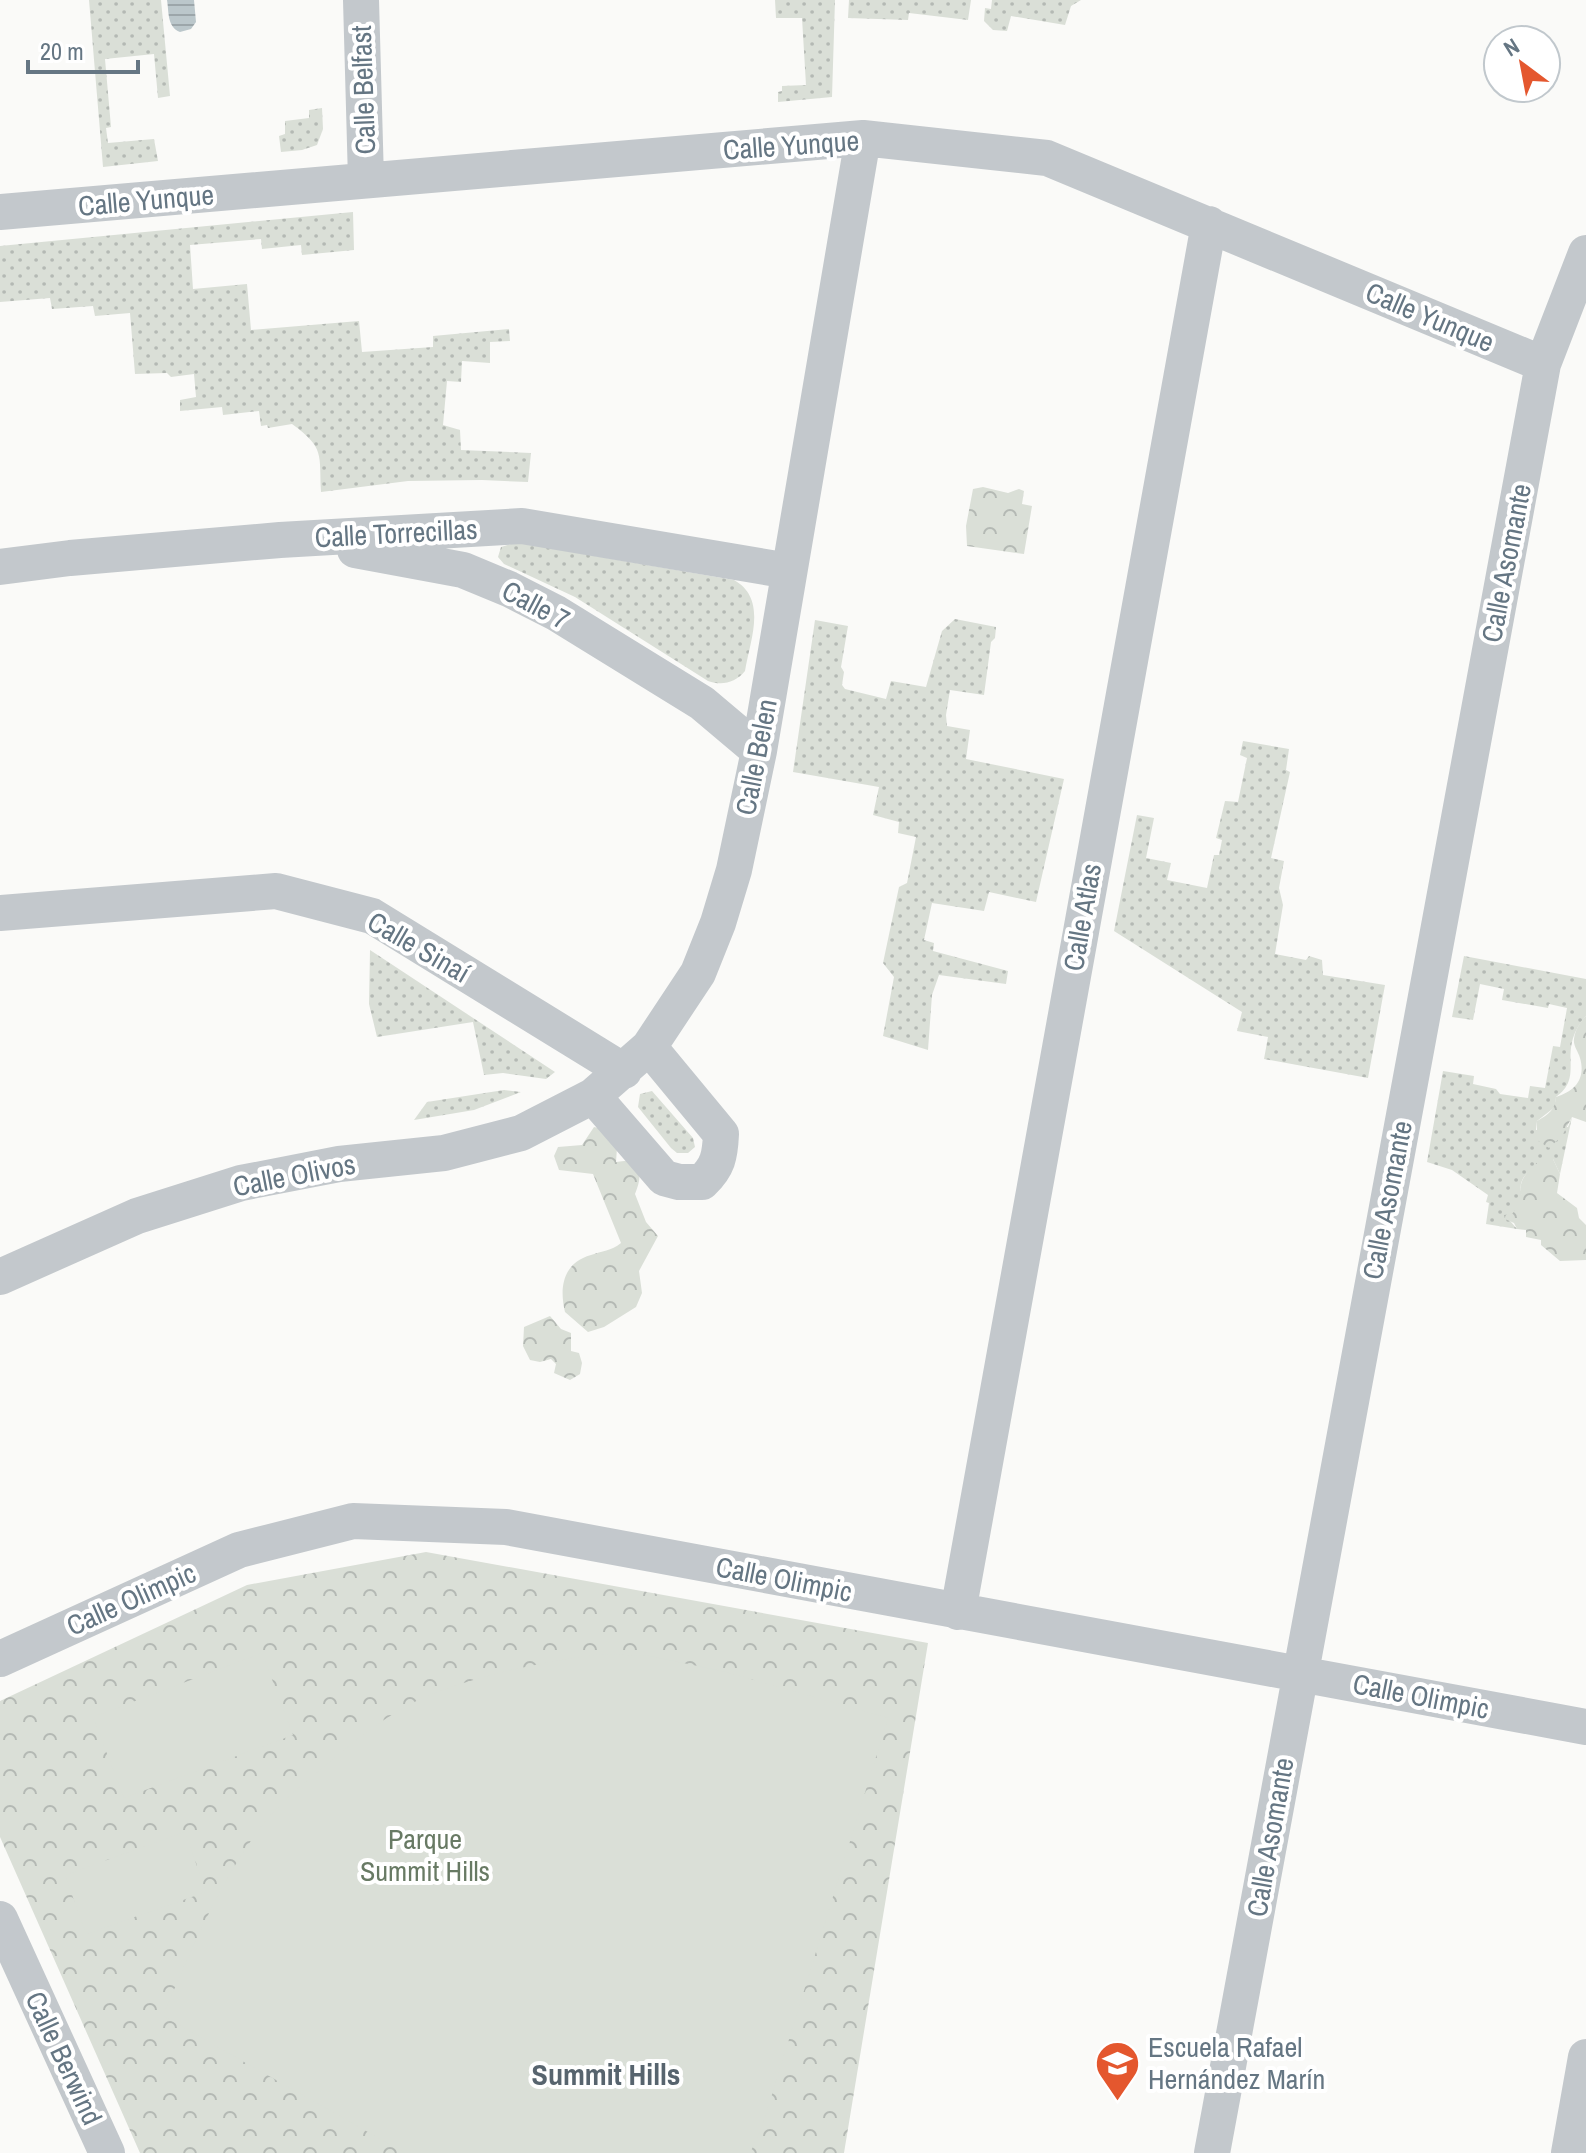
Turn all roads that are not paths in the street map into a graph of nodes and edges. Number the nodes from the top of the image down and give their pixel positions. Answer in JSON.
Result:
{"nodes":[{"id":1,"x":361,"y":0,"type":"edge"},
{"id":2,"x":863,"y":138,"type":"junction"},
{"id":3,"x":366,"y":180,"type":"junction"},
{"id":4,"x":0,"y":212,"type":"edge"},
{"id":5,"x":1209,"y":224,"type":"junction"},
{"id":6,"x":1586,"y":253,"type":"edge"},
{"id":7,"x":1543,"y":364,"type":"junction"},
{"id":8,"x":280,"y":540,"type":"junction"},
{"id":9,"x":0,"y":567,"type":"edge"},
{"id":10,"x":789,"y":571,"type":"junction"},
{"id":11,"x":759,"y":751,"type":"junction"},
{"id":12,"x":0,"y":913,"type":"edge"},
{"id":13,"x":637,"y":1059,"type":"junction"},
{"id":14,"x":593,"y":1096,"type":"junction"},
{"id":15,"x":0,"y":1277,"type":"edge"},
{"id":16,"x":958,"y":1612,"type":"junction"},
{"id":17,"x":0,"y":1659,"type":"edge"},
{"id":18,"x":1299,"y":1672,"type":"junction"},
{"id":19,"x":1586,"y":1727,"type":"edge"},
{"id":20,"x":0,"y":1919,"type":"edge"},
{"id":21,"x":1586,"y":2057,"type":"edge"},
{"id":22,"x":107,"y":2153,"type":"edge"},
{"id":23,"x":1212,"y":2153,"type":"edge"},
{"id":24,"x":1569,"y":2153,"type":"edge"}],
"edges":[{"from":1,"to":3,"type":"street","name":"Calle Belfast"},
{"from":2,"to":3,"type":"street","name":"Calle Yunque"},
{"from":2,"to":5,"type":"street","name":"Calle Yunque"},
{"from":2,"to":10,"type":"street","name":"Calle Belen"},
{"from":3,"to":4,"type":"street","name":"Calle Yunque"},
{"from":5,"to":7,"type":"street","name":"Calle Yunque"},
{"from":5,"to":16,"type":"street","name":"Calle Atlas"},
{"from":6,"to":7,"type":"street","name":"Calle Asomante"},
{"from":7,"to":18,"type":"street","name":"Calle Asomante"},
{"from":8,"to":9,"type":"street","name":"Calle Torrecillas"},
{"from":8,"to":10,"type":"street","name":"Calle Torrecillas"},
{"from":8,"to":11,"type":"street","name":"Calle 7"},
{"from":10,"to":11,"type":"street","name":"Calle Belen"},
{"from":11,"to":13,"type":"street","name":"Calle Belen"},
{"from":12,"to":13,"type":"street","name":"Calle Sinaí"},
{"from":13,"to":14,"type":"street","name":"Calle Belen"},
{"from":13,"to":14,"type":"street"},
{"from":14,"to":15,"type":"street","name":"Calle Olivos"},
{"from":16,"to":17,"type":"street","name":"Calle Olimpic"},
{"from":16,"to":18,"type":"street","name":"Calle Olimpic"},
{"from":18,"to":19,"type":"street","name":"Calle Olimpic"},
{"from":18,"to":23,"type":"street","name":"Calle Asomante"},
{"from":20,"to":22,"type":"street","name":"Calle Berwind"},
{"from":21,"to":24,"type":"street"}]}
